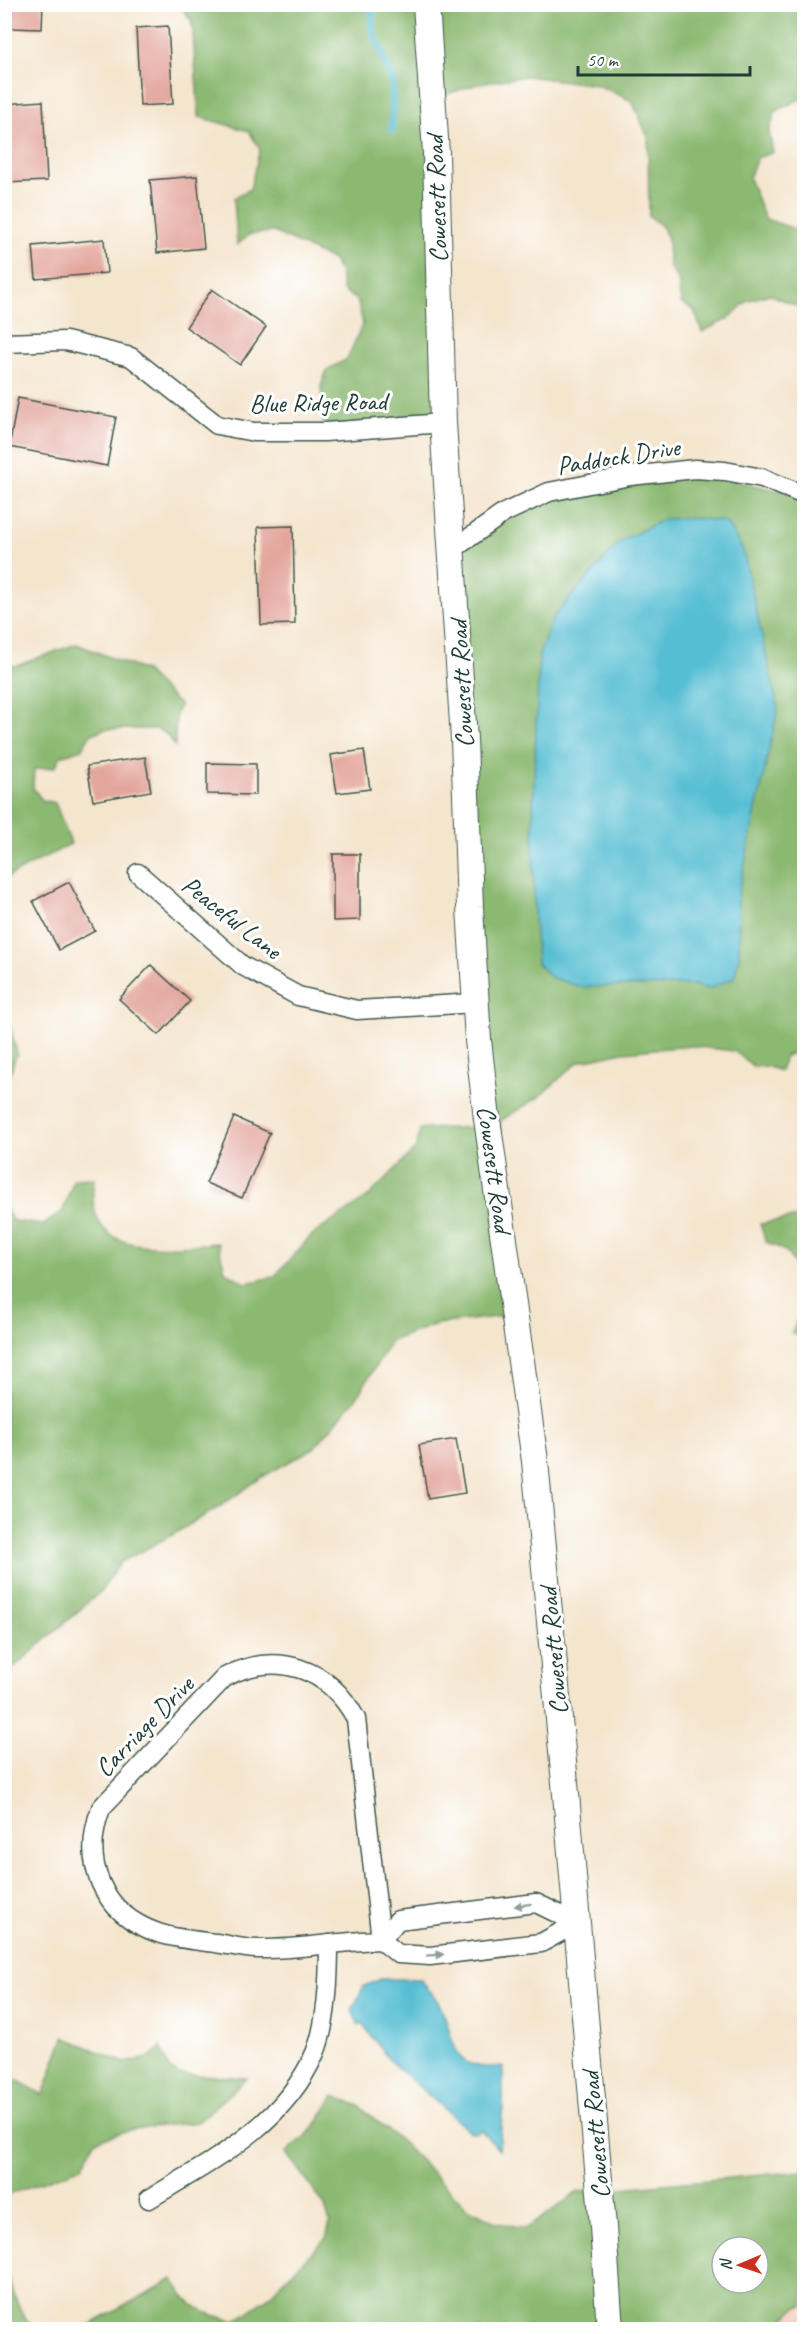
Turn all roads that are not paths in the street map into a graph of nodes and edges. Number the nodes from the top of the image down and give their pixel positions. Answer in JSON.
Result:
{"nodes":[{"id":1,"x":426,"y":4,"type":"edge"},
{"id":2,"x":4,"y":343,"type":"edge"},
{"id":3,"x":443,"y":423,"type":"junction"},
{"id":4,"x":804,"y":495,"type":"edge"},
{"id":5,"x":453,"y":550,"type":"junction"},
{"id":6,"x":138,"y":873,"type":"dead end"},
{"id":7,"x":476,"y":1003,"type":"junction"},
{"id":8,"x":577,"y":1923,"type":"junction"},
{"id":9,"x":381,"y":1940,"type":"junction"},
{"id":10,"x":329,"y":1944,"type":"junction"},
{"id":11,"x":149,"y":2199,"type":"dead end"},
{"id":12,"x":610,"y":2330,"type":"edge"}],
"edges":[{"from":1,"to":3,"type":"main road","name":"Cowesett Road"},
{"from":2,"to":3,"type":"street","name":"Blue Ridge Road"},
{"from":3,"to":5,"type":"main road","name":"Cowesett Road"},
{"from":4,"to":5,"type":"street","name":"Paddock Drive"},
{"from":5,"to":7,"type":"main road","name":"Cowesett Road"},
{"from":6,"to":7,"type":"street","name":"Peaceful Lane"},
{"from":7,"to":8,"type":"main road","name":"Cowesett Road"},
{"from":9,"to":8,"type":"street","one_way":true},
{"from":8,"to":9,"type":"street","one_way":true},
{"from":8,"to":12,"type":"main road","name":"Cowesett Road"},
{"from":9,"to":10,"type":"street","name":"Carriage Drive"},
{"from":9,"to":10,"type":"street","name":"Carriage Drive"},
{"from":10,"to":11,"type":"street"}]}
